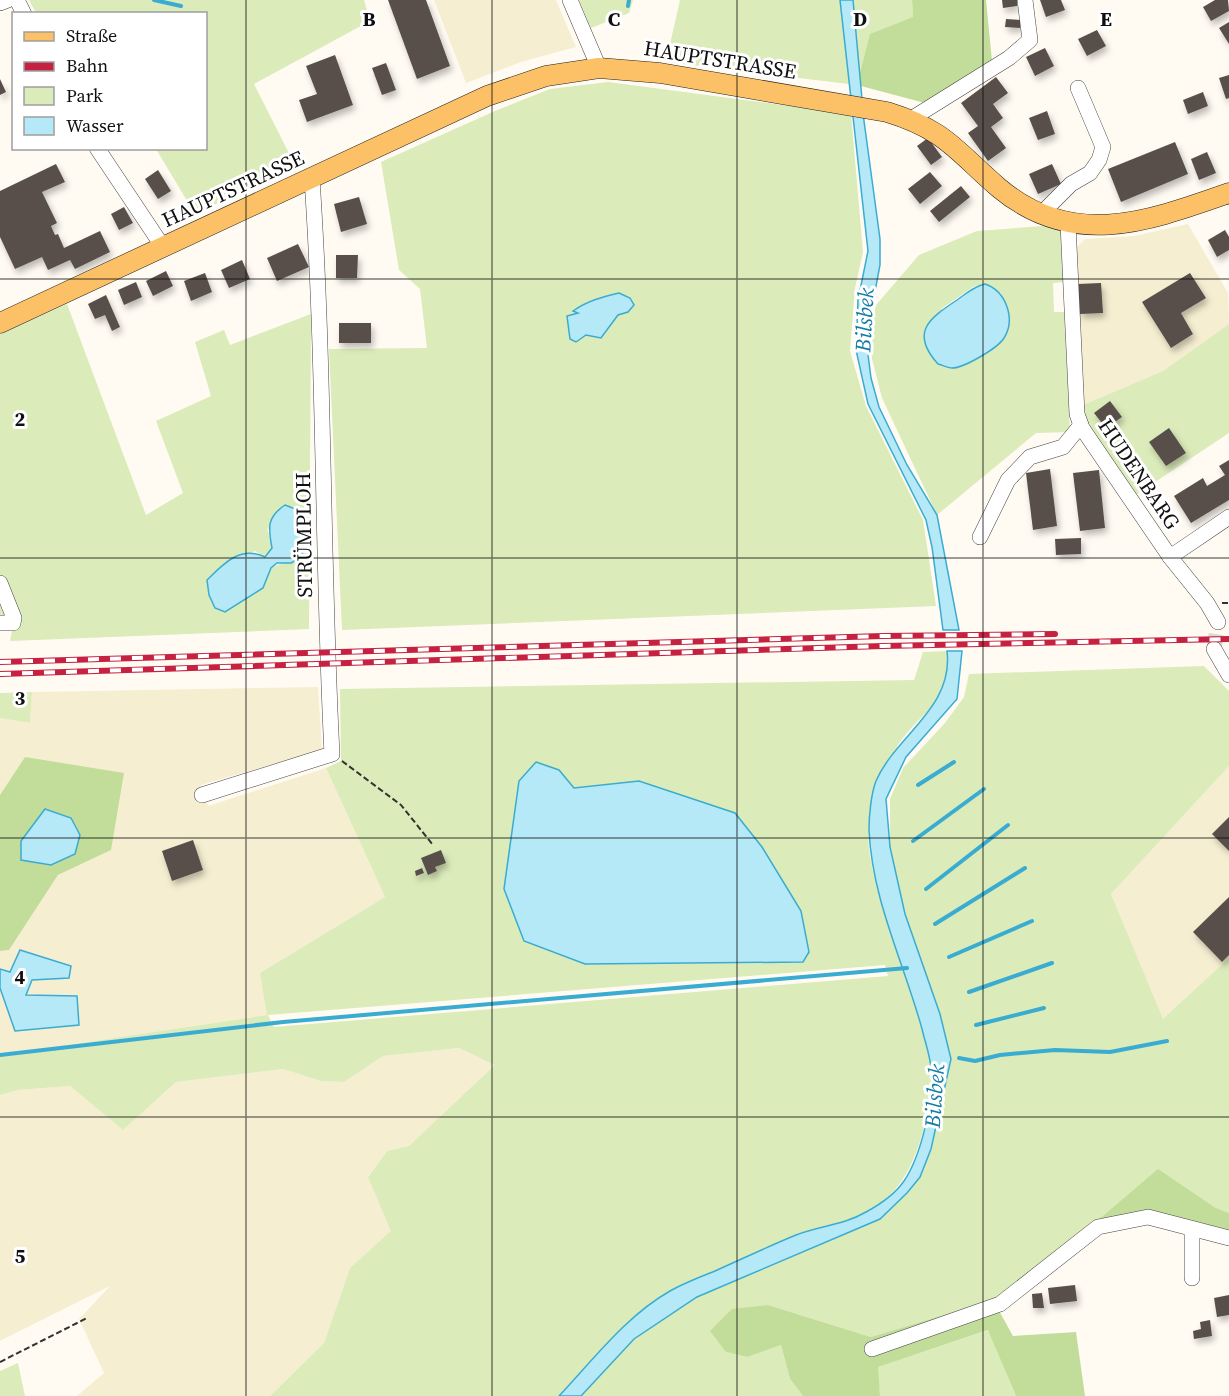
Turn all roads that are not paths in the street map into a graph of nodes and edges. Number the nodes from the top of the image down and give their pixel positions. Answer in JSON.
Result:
{"nodes":[{"id":1,"x":8,"y":0,"type":"edge"},
{"id":2,"x":570,"y":0,"type":"edge"},
{"id":3,"x":1025,"y":0,"type":"edge"},
{"id":4,"x":0,"y":3,"type":"edge"},
{"id":5,"x":599,"y":68,"type":"junction"},
{"id":6,"x":1078,"y":88,"type":"dead end"},
{"id":7,"x":912,"y":119,"type":"junction"},
{"id":8,"x":98,"y":150,"type":"edge"},
{"id":9,"x":312,"y":178,"type":"junction"},
{"id":10,"x":1229,"y":193,"type":"edge"},
{"id":11,"x":1040,"y":215,"type":"junction"},
{"id":12,"x":1068,"y":224,"type":"junction"},
{"id":13,"x":163,"y":247,"type":"junction"},
{"id":14,"x":0,"y":323,"type":"edge"},
{"id":15,"x":1082,"y":426,"type":"junction"},
{"id":16,"x":1229,"y":517,"type":"edge"},
{"id":17,"x":980,"y":537,"type":"dead end"},
{"id":18,"x":1170,"y":557,"type":"junction"},
{"id":19,"x":0,"y":583,"type":"edge"},
{"id":20,"x":1218,"y":622,"type":"tunnel mouth"},
{"id":21,"x":0,"y":623,"type":"edge"},
{"id":22,"x":1214,"y":649,"type":"tunnel mouth"},
{"id":23,"x":1229,"y":675,"type":"edge"},
{"id":24,"x":202,"y":795,"type":"dead end"},
{"id":25,"x":1192,"y":1229,"type":"junction"},
{"id":26,"x":1229,"y":1238,"type":"edge"},
{"id":27,"x":1192,"y":1278,"type":"dead end"},
{"id":28,"x":872,"y":1349,"type":"dead end"}],
"edges":[{"from":1,"to":4,"type":"street"},
{"from":2,"to":5,"type":"street"},
{"from":3,"to":7,"type":"street"},
{"from":5,"to":7,"type":"main road","name":"HAUPTSTRASSE"},
{"from":5,"to":9,"type":"main road","name":"HAUPTSTRASSE"},
{"from":6,"to":11,"type":"street"},
{"from":7,"to":11,"type":"main road","name":"HAUPTSTRASSE"},
{"from":8,"to":13,"type":"street"},
{"from":9,"to":13,"type":"main road","name":"HAUPTSTRASSE"},
{"from":9,"to":24,"type":"street","name":"STRÜMPLOH"},
{"from":10,"to":12,"type":"main road","name":"HAUPTSTRASSE"},
{"from":11,"to":12,"type":"main road","name":"HAUPTSTRASSE"},
{"from":12,"to":15,"type":"street","name":"HUDENBARG"},
{"from":13,"to":14,"type":"main road","name":"HAUPTSTRASSE"},
{"from":15,"to":17,"type":"street"},
{"from":15,"to":18,"type":"street","name":"HUDENBARG"},
{"from":16,"to":18,"type":"street"},
{"from":18,"to":20,"type":"street","name":"HUDENBARG"},
{"from":19,"to":21,"type":"street"},
{"from":22,"to":23,"type":"street"},
{"from":25,"to":26,"type":"street"},
{"from":25,"to":27,"type":"street"},
{"from":25,"to":28,"type":"street"}]}
